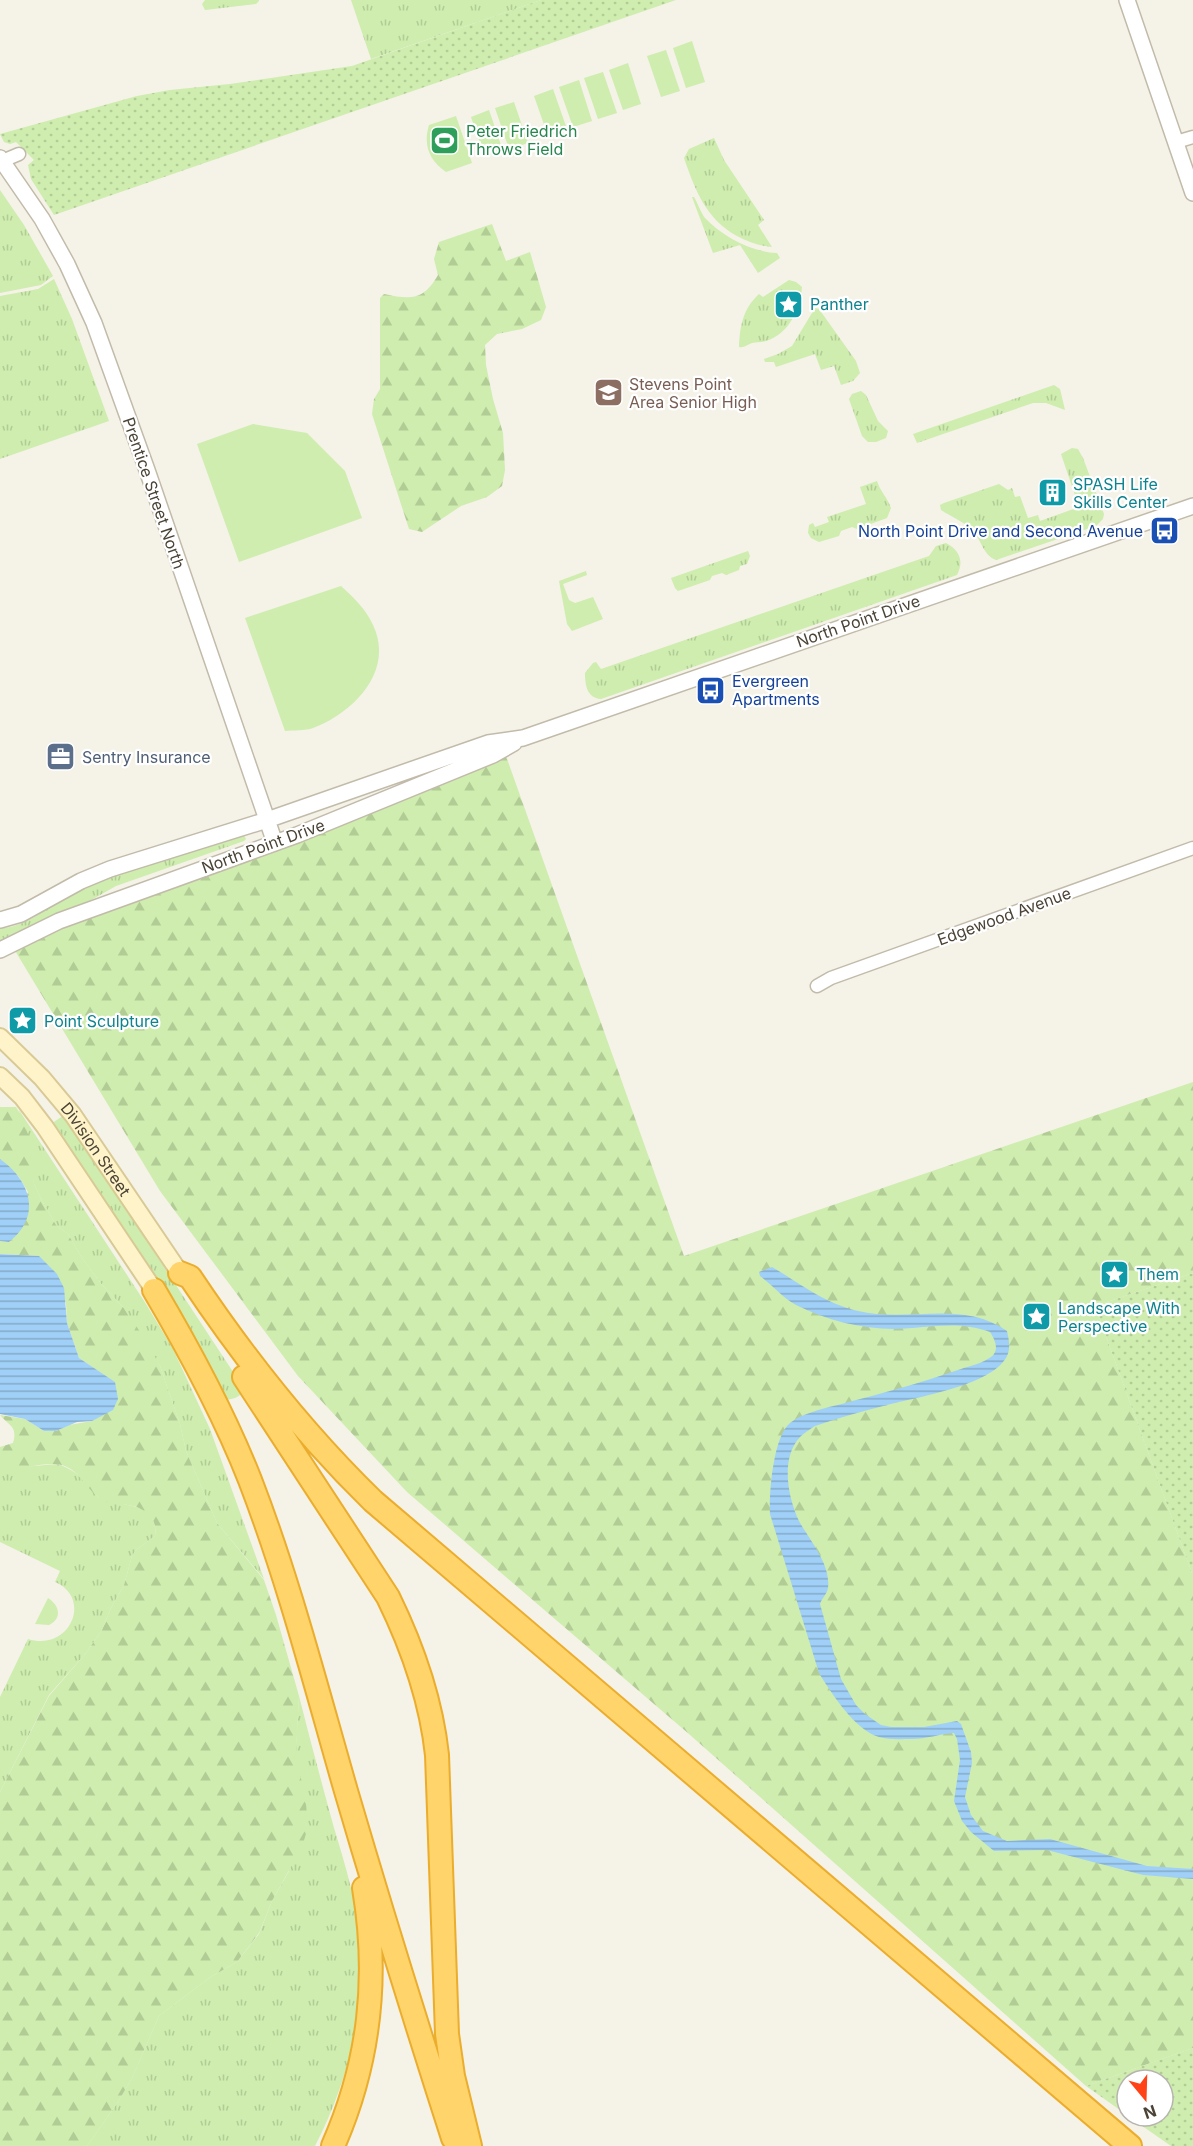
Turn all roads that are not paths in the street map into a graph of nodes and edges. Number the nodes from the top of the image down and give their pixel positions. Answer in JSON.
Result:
{"nodes":[{"id":1,"x":1127,"y":0,"type":"edge"},
{"id":2,"x":1193,"y":137,"type":"edge"},
{"id":3,"x":1176,"y":142,"type":"junction"},
{"id":4,"x":19,"y":154,"type":"dead end"},
{"id":5,"x":1,"y":160,"type":"edge"},
{"id":6,"x":1193,"y":193,"type":"edge"},
{"id":7,"x":1193,"y":506,"type":"edge"},
{"id":8,"x":523,"y":738,"type":"junction"},
{"id":9,"x":267,"y":820,"type":"junction"},
{"id":10,"x":275,"y":843,"type":"junction"},
{"id":11,"x":1193,"y":848,"type":"edge"},
{"id":12,"x":0,"y":920,"type":"edge"},
{"id":13,"x":0,"y":950,"type":"edge"},
{"id":14,"x":817,"y":986,"type":"dead end"},
{"id":15,"x":0,"y":1036,"type":"edge"},
{"id":16,"x":0,"y":1076,"type":"edge"},
{"id":17,"x":180,"y":1273,"type":"junction"},
{"id":18,"x":154,"y":1290,"type":"joint"},
{"id":19,"x":352,"y":1810,"type":"junction"},
{"id":20,"x":333,"y":2146,"type":"edge"},
{"id":21,"x":456,"y":2146,"type":"edge"},
{"id":22,"x":470,"y":2146,"type":"edge"},
{"id":23,"x":1130,"y":2146,"type":"edge"}],
"edges":[{"from":1,"to":3,"type":"street"},
{"from":2,"to":3,"type":"street"},
{"from":3,"to":6,"type":"street"},
{"from":4,"to":5,"type":"street"},
{"from":5,"to":9,"type":"street","name":"Prentice Street North"},
{"from":7,"to":8,"type":"street","name":"North Point Drive"},
{"from":8,"to":9,"type":"street","name":"North Point Drive"},
{"from":8,"to":10,"type":"street","name":"North Point Drive"},
{"from":9,"to":10,"type":"street","name":"Prentice Street North"},
{"from":9,"to":12,"type":"street","name":"North Point Drive"},
{"from":10,"to":13,"type":"street","name":"North Point Drive"},
{"from":11,"to":14,"type":"street","name":"Edgewood Avenue"},
{"from":15,"to":17,"type":"main road","name":"Division Street"},
{"from":16,"to":18,"type":"main road","name":"Division Street"},
{"from":17,"to":22,"type":"highway"},
{"from":17,"to":23,"type":"highway"},
{"from":18,"to":19,"type":"highway"},
{"from":19,"to":20,"type":"highway"},
{"from":19,"to":21,"type":"highway"}]}
